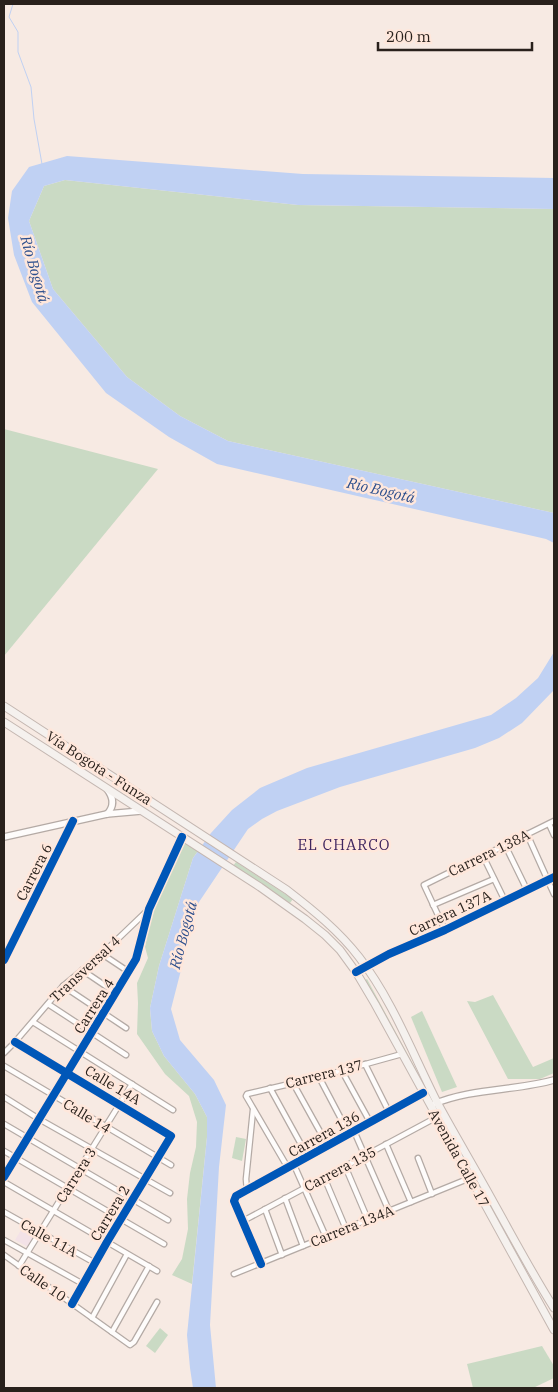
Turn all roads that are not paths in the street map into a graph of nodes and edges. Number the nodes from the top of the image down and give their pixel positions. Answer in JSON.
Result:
{"nodes":[{"id":1,"x":4,"y":706,"type":"edge"},
{"id":2,"x":4,"y":722,"type":"edge"},
{"id":3,"x":107,"y":789,"type":"junction"},
{"id":4,"x":141,"y":811,"type":"junction"},
{"id":5,"x":107,"y":814,"type":"junction"},
{"id":6,"x":554,"y":821,"type":"edge"},
{"id":7,"x":73,"y":822,"type":"junction"},
{"id":8,"x":549,"y":824,"type":"junction"},
{"id":9,"x":527,"y":834,"type":"junction"},
{"id":10,"x":554,"y":835,"type":"edge"},
{"id":11,"x":4,"y":837,"type":"edge"},
{"id":12,"x":182,"y":837,"type":"junction"},
{"id":13,"x":504,"y":845,"type":"junction"},
{"id":14,"x":482,"y":856,"type":"junction"},
{"id":15,"x":237,"y":858,"type":"joint"},
{"id":16,"x":494,"y":878,"type":"junction"},
{"id":17,"x":551,"y":879,"type":"edge"},
{"id":18,"x":527,"y":890,"type":"junction"},
{"id":19,"x":554,"y":894,"type":"edge"},
{"id":20,"x":504,"y":901,"type":"junction"},
{"id":21,"x":303,"y":903,"type":"junction"},
{"id":22,"x":433,"y":905,"type":"junction"},
{"id":23,"x":149,"y":909,"type":"junction"},
{"id":24,"x":296,"y":912,"type":"junction"},
{"id":25,"x":445,"y":930,"type":"junction"},
{"id":26,"x":102,"y":954,"type":"junction"},
{"id":27,"x":4,"y":960,"type":"edge"},
{"id":28,"x":366,"y":967,"type":"junction"},
{"id":29,"x":82,"y":970,"type":"junction"},
{"id":30,"x":130,"y":972,"type":"junction"},
{"id":31,"x":356,"y":972,"type":"junction"},
{"id":32,"x":63,"y":986,"type":"junction"},
{"id":33,"x":116,"y":993,"type":"junction"},
{"id":34,"x":48,"y":1004,"type":"junction"},
{"id":35,"x":104,"y":1013,"type":"junction"},
{"id":36,"x":33,"y":1022,"type":"junction"},
{"id":37,"x":126,"y":1028,"type":"dead end"},
{"id":38,"x":92,"y":1033,"type":"junction"},
{"id":39,"x":15,"y":1042,"type":"junction"},
{"id":40,"x":4,"y":1052,"type":"edge"},
{"id":41,"x":80,"y":1052,"type":"junction"},
{"id":42,"x":402,"y":1054,"type":"junction"},
{"id":43,"x":126,"y":1055,"type":"dead end"},
{"id":44,"x":365,"y":1064,"type":"junction"},
{"id":45,"x":4,"y":1066,"type":"edge"},
{"id":46,"x":342,"y":1071,"type":"junction"},
{"id":47,"x":67,"y":1073,"type":"junction"},
{"id":48,"x":319,"y":1077,"type":"junction"},
{"id":49,"x":554,"y":1080,"type":"edge"},
{"id":50,"x":293,"y":1083,"type":"junction"},
{"id":51,"x":132,"y":1084,"type":"junction"},
{"id":52,"x":270,"y":1088,"type":"junction"},
{"id":53,"x":423,"y":1093,"type":"junction"},
{"id":54,"x":53,"y":1096,"type":"junction"},
{"id":55,"x":4,"y":1097,"type":"edge"},
{"id":56,"x":438,"y":1102,"type":"junction"},
{"id":57,"x":120,"y":1104,"type":"junction"},
{"id":58,"x":430,"y":1106,"type":"junction"},
{"id":59,"x":253,"y":1108,"type":"junction"},
{"id":60,"x":173,"y":1110,"type":"dead end"},
{"id":61,"x":389,"y":1112,"type":"junction"},
{"id":62,"x":437,"y":1117,"type":"junction"},
{"id":63,"x":39,"y":1119,"type":"junction"},
{"id":64,"x":370,"y":1122,"type":"junction"},
{"id":65,"x":4,"y":1124,"type":"edge"},
{"id":66,"x":106,"y":1127,"type":"junction"},
{"id":67,"x":354,"y":1131,"type":"junction"},
{"id":68,"x":349,"y":1134,"type":"junction"},
{"id":69,"x":171,"y":1136,"type":"joint"},
{"id":70,"x":27,"y":1138,"type":"junction"},
{"id":71,"x":386,"y":1144,"type":"junction"},
{"id":72,"x":328,"y":1146,"type":"junction"},
{"id":73,"x":92,"y":1148,"type":"junction"},
{"id":74,"x":4,"y":1151,"type":"edge"},
{"id":75,"x":366,"y":1155,"type":"junction"},
{"id":76,"x":308,"y":1157,"type":"junction"},
{"id":77,"x":15,"y":1158,"type":"junction"},
{"id":78,"x":158,"y":1158,"type":"junction"},
{"id":79,"x":418,"y":1158,"type":"dead end"},
{"id":80,"x":171,"y":1165,"type":"dead end"},
{"id":81,"x":294,"y":1165,"type":"junction"},
{"id":82,"x":345,"y":1166,"type":"junction"},
{"id":83,"x":80,"y":1168,"type":"junction"},
{"id":84,"x":288,"y":1168,"type":"junction"},
{"id":85,"x":4,"y":1177,"type":"edge"},
{"id":86,"x":324,"y":1177,"type":"junction"},
{"id":87,"x":145,"y":1178,"type":"junction"},
{"id":88,"x":470,"y":1178,"type":"junction"},
{"id":89,"x":4,"y":1182,"type":"edge"},
{"id":90,"x":68,"y":1188,"type":"junction"},
{"id":91,"x":304,"y":1188,"type":"junction"},
{"id":92,"x":247,"y":1190,"type":"junction"},
{"id":93,"x":170,"y":1193,"type":"dead end"},
{"id":94,"x":432,"y":1194,"type":"junction"},
{"id":95,"x":285,"y":1198,"type":"junction"},
{"id":96,"x":132,"y":1199,"type":"junction"},
{"id":97,"x":411,"y":1202,"type":"junction"},
{"id":98,"x":265,"y":1209,"type":"junction"},
{"id":99,"x":53,"y":1211,"type":"junction"},
{"id":100,"x":4,"y":1212,"type":"edge"},
{"id":101,"x":389,"y":1212,"type":"junction"},
{"id":102,"x":121,"y":1219,"type":"junction"},
{"id":103,"x":168,"y":1220,"type":"dead end"},
{"id":104,"x":368,"y":1220,"type":"junction"},
{"id":105,"x":242,"y":1221,"type":"junction"},
{"id":106,"x":346,"y":1229,"type":"junction"},
{"id":107,"x":40,"y":1232,"type":"junction"},
{"id":108,"x":326,"y":1237,"type":"junction"},
{"id":109,"x":4,"y":1240,"type":"edge"},
{"id":110,"x":107,"y":1242,"type":"junction"},
{"id":111,"x":164,"y":1244,"type":"dead end"},
{"id":112,"x":303,"y":1246,"type":"junction"},
{"id":113,"x":27,"y":1253,"type":"junction"},
{"id":114,"x":127,"y":1254,"type":"junction"},
{"id":115,"x":4,"y":1255,"type":"edge"},
{"id":116,"x":282,"y":1255,"type":"junction"},
{"id":117,"x":95,"y":1263,"type":"junction"},
{"id":118,"x":261,"y":1264,"type":"junction"},
{"id":119,"x":19,"y":1266,"type":"junction"},
{"id":120,"x":149,"y":1266,"type":"junction"},
{"id":121,"x":158,"y":1271,"type":"dead end"},
{"id":122,"x":234,"y":1274,"type":"dead end"},
{"id":123,"x":84,"y":1284,"type":"junction"},
{"id":124,"x":157,"y":1302,"type":"dead end"},
{"id":125,"x":72,"y":1304,"type":"junction"},
{"id":126,"x":554,"y":1308,"type":"edge"},
{"id":127,"x":92,"y":1318,"type":"junction"},
{"id":128,"x":554,"y":1330,"type":"edge"},
{"id":129,"x":112,"y":1332,"type":"junction"}],
"edges":[{"from":1,"to":15,"type":"main road","name":"Vía Bogota - Funza"},
{"from":2,"to":3,"type":"main road","name":"Avenida Calle 17"},
{"from":3,"to":4,"type":"main road","name":"Avenida Calle 17"},
{"from":3,"to":5,"type":"street"},
{"from":4,"to":5,"type":"street"},
{"from":4,"to":12,"type":"main road","name":"Avenida Calle 17"},
{"from":5,"to":7,"type":"street"},
{"from":6,"to":8,"type":"street","name":"Carrera 138A"},
{"from":7,"to":11,"type":"street"},
{"from":7,"to":27,"type":"street","name":"Carrera 6"},
{"from":8,"to":9,"type":"street","name":"Carrera 138A"},
{"from":8,"to":10,"type":"street"},
{"from":9,"to":13,"type":"street","name":"Carrera 138A"},
{"from":9,"to":17,"type":"street"},
{"from":12,"to":23,"type":"street","name":"Carrera 4"},
{"from":12,"to":24,"type":"main road","name":"Avenida Calle 17"},
{"from":13,"to":14,"type":"street","name":"Carrera 138A"},
{"from":13,"to":18,"type":"street"},
{"from":14,"to":16,"type":"street"},
{"from":14,"to":22,"type":"street","name":"Carrera 138A"},
{"from":15,"to":21,"type":"main road","name":"Avenida Calle 17"},
{"from":16,"to":20,"type":"street"},
{"from":16,"to":22,"type":"street"},
{"from":17,"to":18,"type":"street","name":"Carrera 137A"},
{"from":17,"to":19,"type":"street"},
{"from":18,"to":20,"type":"street","name":"Carrera 137A"},
{"from":20,"to":25,"type":"street","name":"Carrera 137A"},
{"from":21,"to":24,"type":"main road"},
{"from":21,"to":28,"type":"main road","name":"Avenida Calle 17"},
{"from":22,"to":25,"type":"street"},
{"from":23,"to":26,"type":"street","name":"Transversal 4"},
{"from":23,"to":30,"type":"street","name":"Carrera 4"},
{"from":24,"to":31,"type":"main road","name":"Avenida Calle 17"},
{"from":25,"to":28,"type":"street","name":"Carrera 137A"},
{"from":26,"to":29,"type":"street","name":"Transversal 4"},
{"from":26,"to":30,"type":"street"},
{"from":28,"to":31,"type":"street","name":"Carrera 137A"},
{"from":28,"to":56,"type":"main road","name":"Avenida Calle 17"},
{"from":29,"to":32,"type":"street","name":"Transversal 4"},
{"from":29,"to":33,"type":"street"},
{"from":30,"to":33,"type":"street","name":"Carrera 4"},
{"from":31,"to":42,"type":"main road","name":"Avenida Calle 17"},
{"from":32,"to":34,"type":"street","name":"Transversal 4"},
{"from":32,"to":35,"type":"street"},
{"from":33,"to":35,"type":"street","name":"Carrera 4"},
{"from":34,"to":36,"type":"street","name":"Transversal 4"},
{"from":34,"to":38,"type":"street"},
{"from":35,"to":37,"type":"street"},
{"from":35,"to":38,"type":"street","name":"Carrera 4"},
{"from":36,"to":39,"type":"street","name":"Transversal 4"},
{"from":36,"to":41,"type":"street"},
{"from":38,"to":41,"type":"street","name":"Carrera 4"},
{"from":38,"to":43,"type":"street"},
{"from":39,"to":40,"type":"street","name":"Transversal 4"},
{"from":39,"to":47,"type":"street","name":"Calle 14A"},
{"from":41,"to":47,"type":"street","name":"Carrera 4"},
{"from":41,"to":51,"type":"street"},
{"from":42,"to":44,"type":"street","name":"Carrera 137"},
{"from":42,"to":53,"type":"main road","name":"Avenida Calle 17"},
{"from":44,"to":46,"type":"street","name":"Carrera 137"},
{"from":44,"to":61,"type":"street"},
{"from":45,"to":54,"type":"street","name":"Calle 14"},
{"from":46,"to":48,"type":"street","name":"Carrera 137"},
{"from":46,"to":64,"type":"street"},
{"from":47,"to":54,"type":"street","name":"Carrera 4"},
{"from":47,"to":57,"type":"street","name":"Calle 14A"},
{"from":48,"to":50,"type":"street","name":"Carrera 137"},
{"from":48,"to":68,"type":"street"},
{"from":49,"to":56,"type":"street"},
{"from":50,"to":52,"type":"street","name":"Carrera 137"},
{"from":50,"to":72,"type":"street"},
{"from":51,"to":57,"type":"street","name":"Carrera 3"},
{"from":51,"to":60,"type":"street"},
{"from":52,"to":59,"type":"street","name":"Carrera 137"},
{"from":52,"to":76,"type":"street"},
{"from":53,"to":58,"type":"main road","name":"Avenida Calle 17"},
{"from":53,"to":61,"type":"street","name":"Carrera 136"},
{"from":54,"to":63,"type":"street","name":"Carrera 4"},
{"from":54,"to":66,"type":"street","name":"Calle 14"},
{"from":55,"to":63,"type":"street"},
{"from":56,"to":58,"type":"street"},
{"from":56,"to":126,"type":"main road","name":"Avenida Calle 17"},
{"from":57,"to":66,"type":"street","name":"Carrera 3"},
{"from":57,"to":69,"type":"street","name":"Calle 14A"},
{"from":58,"to":62,"type":"main road","name":"Avenida Calle 17"},
{"from":59,"to":84,"type":"street"},
{"from":59,"to":92,"type":"street"},
{"from":61,"to":64,"type":"street","name":"Carrera 136"},
{"from":62,"to":71,"type":"street","name":"Carrera 135"},
{"from":62,"to":88,"type":"main road","name":"Avenida Calle 17"},
{"from":63,"to":70,"type":"street","name":"Carrera 4"},
{"from":63,"to":73,"type":"street"},
{"from":64,"to":67,"type":"street","name":"Carrera 136"},
{"from":65,"to":70,"type":"street"},
{"from":66,"to":73,"type":"street","name":"Carrera 3"},
{"from":66,"to":78,"type":"street","name":"Calle 14"},
{"from":67,"to":68,"type":"street","name":"Carrera 136"},
{"from":67,"to":75,"type":"street"},
{"from":68,"to":72,"type":"street","name":"Carrera 136"},
{"from":69,"to":78,"type":"street","name":"Carrera 2"},
{"from":70,"to":77,"type":"street","name":"Carrera 4"},
{"from":70,"to":83,"type":"street"},
{"from":71,"to":75,"type":"street","name":"Carrera 135"},
{"from":71,"to":97,"type":"street"},
{"from":72,"to":76,"type":"street","name":"Carrera 136"},
{"from":73,"to":83,"type":"street","name":"Carrera 3"},
{"from":73,"to":87,"type":"street"},
{"from":74,"to":77,"type":"street"},
{"from":75,"to":82,"type":"street","name":"Carrera 135"},
{"from":75,"to":101,"type":"street"},
{"from":76,"to":81,"type":"street","name":"Carrera 136"},
{"from":77,"to":85,"type":"street","name":"Carrera 4"},
{"from":77,"to":90,"type":"street"},
{"from":78,"to":80,"type":"street","name":"Calle 14"},
{"from":78,"to":87,"type":"street","name":"Carrera 2"},
{"from":79,"to":94,"type":"street"},
{"from":81,"to":84,"type":"street","name":"Carrera 136"},
{"from":81,"to":91,"type":"street"},
{"from":82,"to":86,"type":"street","name":"Carrera 135"},
{"from":82,"to":104,"type":"street"},
{"from":83,"to":90,"type":"street","name":"Carrera 3"},
{"from":83,"to":96,"type":"street"},
{"from":84,"to":92,"type":"street","name":"Carrera 136"},
{"from":86,"to":91,"type":"street","name":"Carrera 135"},
{"from":86,"to":106,"type":"street"},
{"from":87,"to":93,"type":"street"},
{"from":87,"to":96,"type":"street","name":"Carrera 2"},
{"from":88,"to":94,"type":"street","name":"Carrera 134A"},
{"from":88,"to":128,"type":"main road","name":"Avenida Calle 17"},
{"from":89,"to":99,"type":"street"},
{"from":90,"to":99,"type":"street","name":"Carrera 3"},
{"from":90,"to":102,"type":"street"},
{"from":91,"to":95,"type":"street","name":"Carrera 135"},
{"from":91,"to":108,"type":"street"},
{"from":92,"to":105,"type":"street","name":"Carrera 136"},
{"from":94,"to":97,"type":"street","name":"Carrera 134A"},
{"from":95,"to":98,"type":"street","name":"Carrera 135"},
{"from":95,"to":112,"type":"street"},
{"from":96,"to":102,"type":"street","name":"Carrera 2"},
{"from":96,"to":103,"type":"street"},
{"from":97,"to":101,"type":"street","name":"Carrera 134A"},
{"from":98,"to":105,"type":"street","name":"Carrera 135"},
{"from":98,"to":116,"type":"street"},
{"from":99,"to":107,"type":"street","name":"Carrera 3"},
{"from":99,"to":110,"type":"street"},
{"from":100,"to":107,"type":"street","name":"Calle 11A"},
{"from":101,"to":104,"type":"street","name":"Carrera 134A"},
{"from":102,"to":110,"type":"street","name":"Carrera 2"},
{"from":102,"to":111,"type":"street"},
{"from":104,"to":106,"type":"street","name":"Carrera 134A"},
{"from":105,"to":118,"type":"street"},
{"from":106,"to":108,"type":"street","name":"Carrera 134A"},
{"from":107,"to":113,"type":"street","name":"Carrera 3"},
{"from":107,"to":117,"type":"street","name":"Calle 11A"},
{"from":108,"to":112,"type":"street","name":"Carrera 134A"},
{"from":109,"to":113,"type":"street"},
{"from":110,"to":114,"type":"street"},
{"from":110,"to":117,"type":"street","name":"Carrera 2"},
{"from":112,"to":116,"type":"street","name":"Carrera 134A"},
{"from":113,"to":119,"type":"street","name":"Carrera 3"},
{"from":113,"to":123,"type":"street"},
{"from":114,"to":120,"type":"street"},
{"from":114,"to":127,"type":"street"},
{"from":115,"to":119,"type":"street","name":"Calle 10"},
{"from":116,"to":118,"type":"street","name":"Carrera 134A"},
{"from":117,"to":123,"type":"street","name":"Carrera 2"},
{"from":118,"to":122,"type":"street","name":"Carrera 134A"},
{"from":119,"to":125,"type":"street","name":"Calle 10"},
{"from":120,"to":121,"type":"street"},
{"from":120,"to":129,"type":"street"},
{"from":123,"to":125,"type":"street","name":"Carrera 2"},
{"from":124,"to":129,"type":"street","name":"Calle 10"},
{"from":125,"to":127,"type":"street","name":"Calle 10"},
{"from":127,"to":129,"type":"street","name":"Calle 10"}]}
